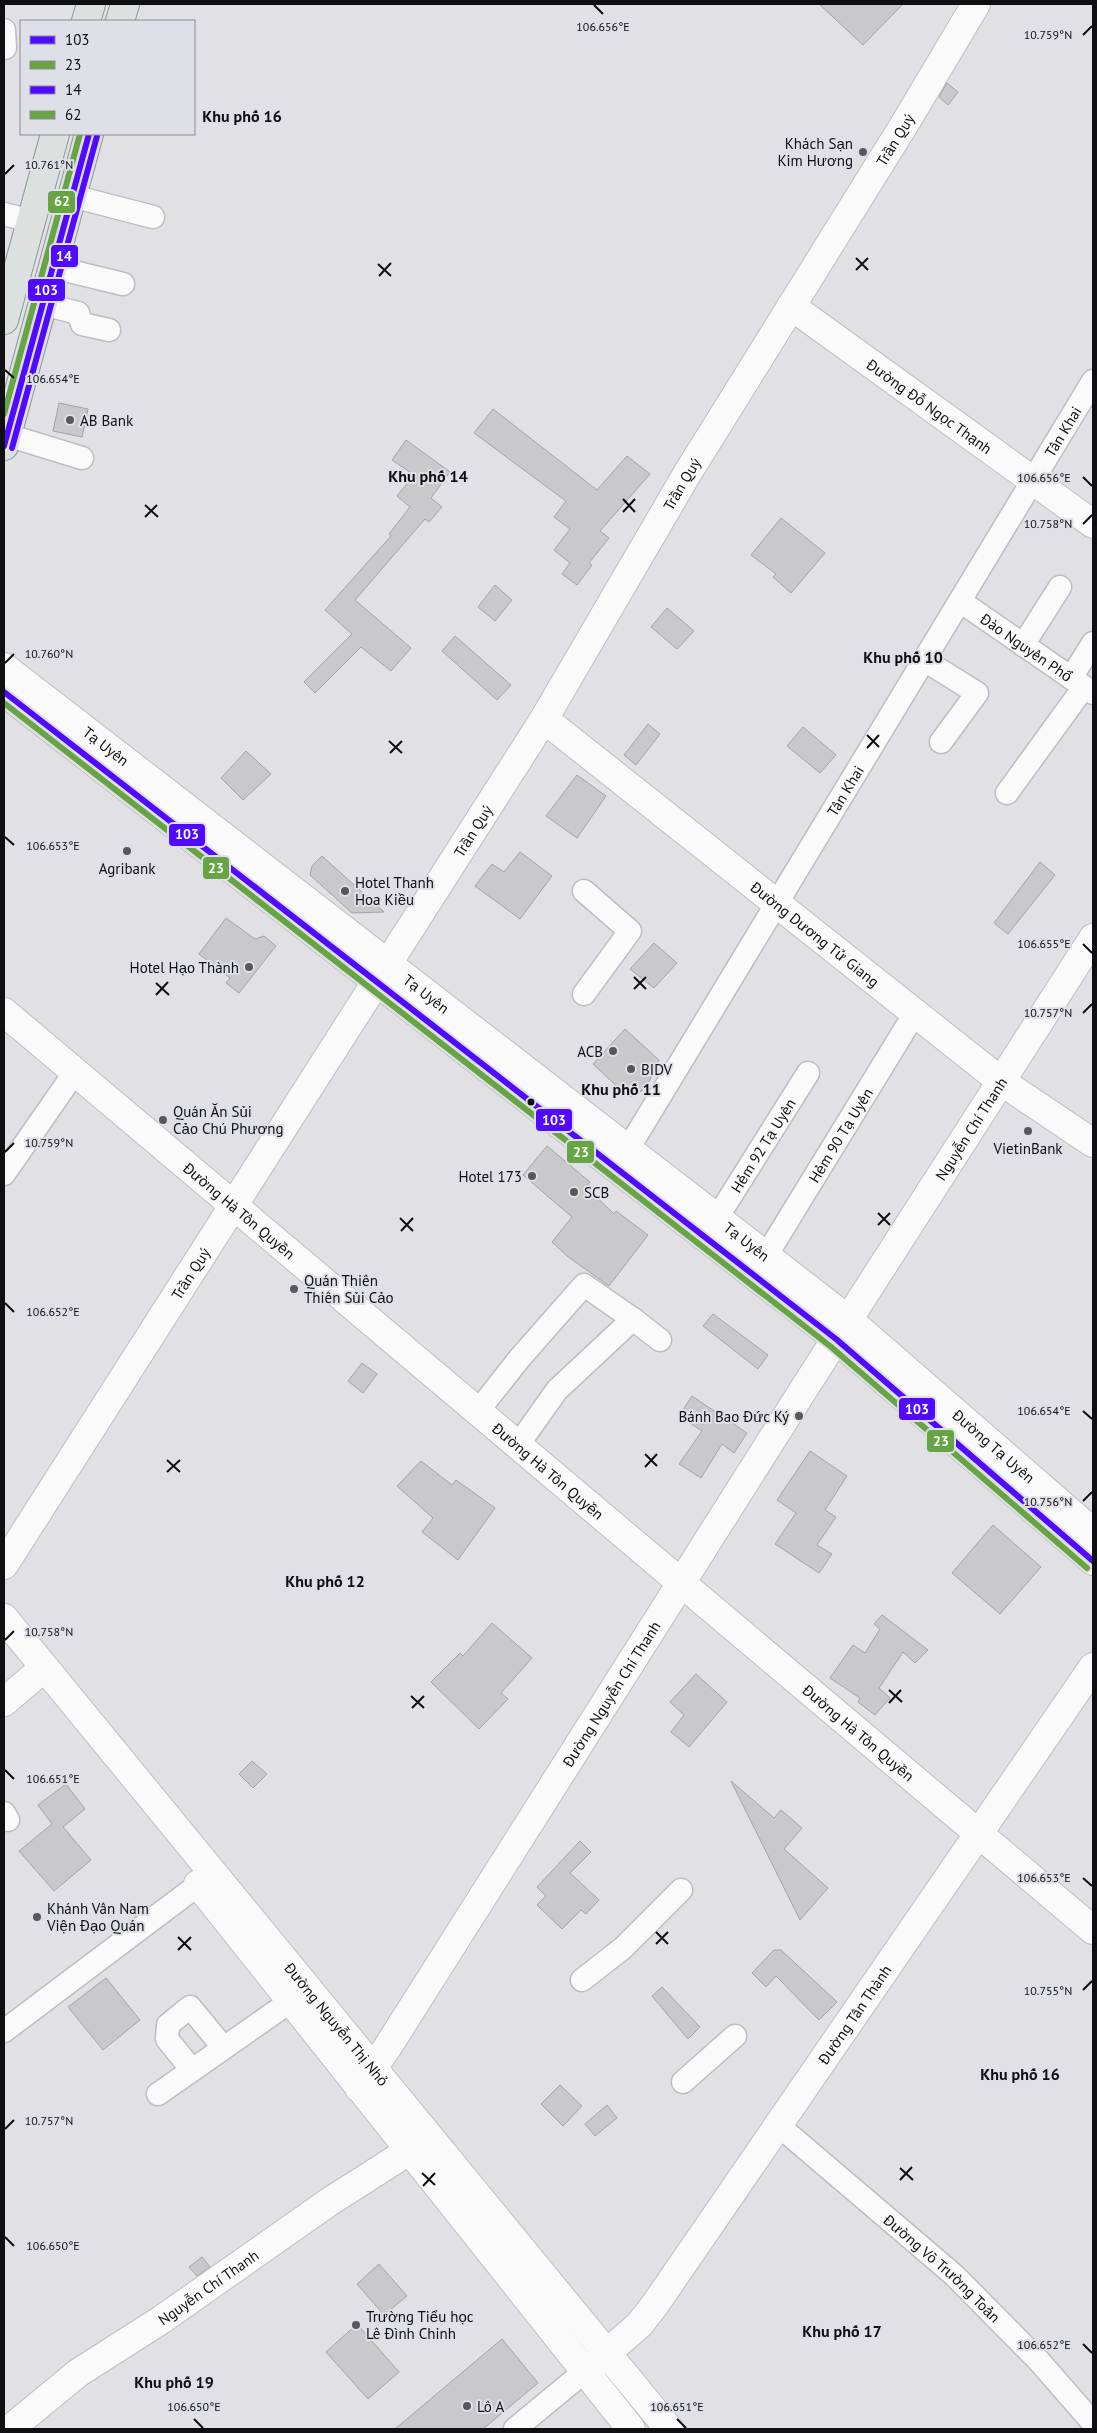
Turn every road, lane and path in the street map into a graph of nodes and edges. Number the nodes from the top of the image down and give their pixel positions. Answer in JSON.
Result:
{"nodes":[{"id":1,"x":91,"y":4,"type":"edge"},
{"id":2,"x":125,"y":4,"type":"edge"},
{"id":3,"x":976,"y":4,"type":"edge"},
{"id":4,"x":86,"y":20,"type":"edge"},
{"id":5,"x":120,"y":20,"type":"edge"},
{"id":6,"x":55,"y":135,"type":"edge"},
{"id":7,"x":89,"y":135,"type":"edge"},
{"id":8,"x":72,"y":196,"type":"junction"},
{"id":9,"x":4,"y":214,"type":"edge"},
{"id":10,"x":153,"y":218,"type":"dead end"},
{"id":11,"x":31,"y":221,"type":"junction"},
{"id":12,"x":53,"y":267,"type":"junction"},
{"id":13,"x":123,"y":284,"type":"dead end"},
{"id":14,"x":43,"y":304,"type":"junction"},
{"id":15,"x":790,"y":306,"type":"junction"},
{"id":16,"x":4,"y":320,"type":"edge"},
{"id":17,"x":110,"y":330,"type":"dead end"},
{"id":18,"x":1093,"y":381,"type":"edge"},
{"id":19,"x":5,"y":441,"type":"edge"},
{"id":20,"x":82,"y":458,"type":"dead end"},
{"id":21,"x":1033,"y":480,"type":"junction"},
{"id":22,"x":1093,"y":524,"type":"edge"},
{"id":23,"x":1060,"y":587,"type":"dead end"},
{"id":24,"x":960,"y":601,"type":"junction"},
{"id":25,"x":1093,"y":643,"type":"edge"},
{"id":26,"x":1023,"y":645,"type":"junction"},
{"id":27,"x":924,"y":660,"type":"junction"},
{"id":28,"x":4,"y":667,"type":"edge"},
{"id":29,"x":1083,"y":686,"type":"edge"},
{"id":30,"x":4,"y":692,"type":"edge"},
{"id":31,"x":544,"y":718,"type":"junction"},
{"id":32,"x":942,"y":742,"type":"dead end"},
{"id":33,"x":1007,"y":793,"type":"dead end"},
{"id":34,"x":584,"y":891,"type":"dead end"},
{"id":35,"x":777,"y":903,"type":"junction"},
{"id":36,"x":1093,"y":938,"type":"edge"},
{"id":37,"x":381,"y":972,"type":"junction"},
{"id":38,"x":584,"y":994,"type":"dead end"},
{"id":39,"x":4,"y":1012,"type":"edge"},
{"id":40,"x":915,"y":1013,"type":"junction"},
{"id":41,"x":74,"y":1072,"type":"junction"},
{"id":42,"x":808,"y":1073,"type":"dead end"},
{"id":43,"x":1002,"y":1082,"type":"junction"},
{"id":44,"x":1093,"y":1143,"type":"edge"},
{"id":45,"x":622,"y":1159,"type":"junction"},
{"id":46,"x":4,"y":1174,"type":"edge"},
{"id":47,"x":233,"y":1205,"type":"junction"},
{"id":48,"x":718,"y":1218,"type":"junction"},
{"id":49,"x":766,"y":1256,"type":"junction"},
{"id":50,"x":633,"y":1318,"type":"junction"},
{"id":51,"x":842,"y":1330,"type":"junction"},
{"id":52,"x":660,"y":1340,"type":"dead end"},
{"id":53,"x":478,"y":1411,"type":"junction"},
{"id":54,"x":518,"y":1444,"type":"junction"},
{"id":55,"x":1093,"y":1532,"type":"edge"},
{"id":56,"x":1093,"y":1561,"type":"edge"},
{"id":57,"x":4,"y":1565,"type":"edge"},
{"id":58,"x":682,"y":1582,"type":"junction"},
{"id":59,"x":4,"y":1618,"type":"edge"},
{"id":60,"x":4,"y":1646,"type":"edge"},
{"id":61,"x":1093,"y":1668,"type":"edge"},
{"id":62,"x":37,"y":1674,"type":"junction"},
{"id":63,"x":4,"y":1702,"type":"edge"},
{"id":64,"x":979,"y":1833,"type":"junction"},
{"id":65,"x":198,"y":1885,"type":"junction"},
{"id":66,"x":681,"y":1890,"type":"dead end"},
{"id":67,"x":1093,"y":1930,"type":"edge"},
{"id":68,"x":582,"y":1980,"type":"dead end"},
{"id":69,"x":291,"y":2001,"type":"junction"},
{"id":70,"x":4,"y":2031,"type":"edge"},
{"id":71,"x":735,"y":2036,"type":"dead end"},
{"id":72,"x":223,"y":2047,"type":"junction"},
{"id":73,"x":192,"y":2070,"type":"junction"},
{"id":74,"x":366,"y":2078,"type":"junction"},
{"id":75,"x":683,"y":2082,"type":"dead end"},
{"id":76,"x":158,"y":2094,"type":"dead end"},
{"id":77,"x":778,"y":2125,"type":"junction"},
{"id":78,"x":419,"y":2144,"type":"junction"},
{"id":79,"x":607,"y":2354,"type":"junction"},
{"id":80,"x":584,"y":2372,"type":"junction"},
{"id":81,"x":1093,"y":2423,"type":"edge"},
{"id":82,"x":10,"y":2429,"type":"edge"},
{"id":83,"x":515,"y":2429,"type":"edge"},
{"id":84,"x":631,"y":2429,"type":"edge"},
{"id":85,"x":669,"y":2429,"type":"edge"}],
"edges":[{"from":1,"to":4,"type":"main road"},
{"from":2,"to":5,"type":"main road"},
{"from":3,"to":15,"type":"main road","name":"Trần Quý"},
{"from":6,"to":11,"type":"main road"},
{"from":7,"to":8,"type":"main road"},
{"from":8,"to":10,"type":"street"},
{"from":8,"to":12,"type":"main road"},
{"from":9,"to":11,"type":"street"},
{"from":11,"to":16,"type":"main road"},
{"from":12,"to":13,"type":"street"},
{"from":12,"to":14,"type":"main road"},
{"from":14,"to":17,"type":"street"},
{"from":14,"to":19,"type":"main road"},
{"from":15,"to":21,"type":"main road","name":"Đường Đỗ Ngọc Thạnh"},
{"from":15,"to":31,"type":"main road","name":"Trần Quý"},
{"from":18,"to":21,"type":"street","name":"Tân Khai"},
{"from":19,"to":20,"type":"street"},
{"from":21,"to":22,"type":"main road","name":"Đường Đỗ Ngọc Thạnh"},
{"from":21,"to":24,"type":"street","name":"Tân Khai"},
{"from":23,"to":26,"type":"street"},
{"from":24,"to":26,"type":"street","name":"Đào Nguyên Phổ"},
{"from":24,"to":27,"type":"street","name":"Tân Khai"},
{"from":25,"to":29,"type":"street"},
{"from":26,"to":29,"type":"street","name":"Đào Nguyên Phổ"},
{"from":27,"to":32,"type":"street"},
{"from":27,"to":35,"type":"street","name":"Tân Khai"},
{"from":28,"to":37,"type":"main road","name":"Tạ Uyên"},
{"from":29,"to":33,"type":"street"},
{"from":30,"to":37,"type":"main road","name":"Tạ Uyên"},
{"from":31,"to":35,"type":"main road","name":"Đường Dương Tử Giang"},
{"from":31,"to":37,"type":"main road","name":"Trần Quý"},
{"from":34,"to":38,"type":"street"},
{"from":35,"to":40,"type":"main road","name":"Đường Dương Tử Giang"},
{"from":35,"to":45,"type":"street","name":"Tân Khai"},
{"from":36,"to":43,"type":"main road","name":"Nguyễn Chí Thanh"},
{"from":37,"to":45,"type":"main road","name":"Tạ Uyên"},
{"from":37,"to":47,"type":"main road","name":"Trần Quý"},
{"from":39,"to":41,"type":"main road","name":"Đường Hà Tôn Quyền"},
{"from":40,"to":43,"type":"main road","name":"Đường Dương Tử Giang"},
{"from":40,"to":49,"type":"street","name":"Hẻm 90 Tạ Uyên"},
{"from":41,"to":46,"type":"street"},
{"from":41,"to":47,"type":"main road","name":"Đường Hà Tôn Quyền"},
{"from":42,"to":48,"type":"street","name":"Hẻm 92 Tạ Uyên"},
{"from":43,"to":44,"type":"main road","name":"Đường Dương Tử Giang"},
{"from":43,"to":51,"type":"main road","name":"Nguyễn Chí Thanh"},
{"from":45,"to":48,"type":"main road","name":"Tạ Uyên"},
{"from":45,"to":51,"type":"main road","name":"Tạ Uyên"},
{"from":47,"to":53,"type":"main road","name":"Đường Hà Tôn Quyền"},
{"from":47,"to":57,"type":"main road","name":"Trần Quý"},
{"from":48,"to":49,"type":"main road","name":"Tạ Uyên"},
{"from":49,"to":51,"type":"main road","name":"Tạ Uyên"},
{"from":50,"to":52,"type":"street"},
{"from":50,"to":53,"type":"street"},
{"from":50,"to":54,"type":"street"},
{"from":51,"to":55,"type":"main road","name":"Đường Tạ Uyên"},
{"from":51,"to":56,"type":"main road","name":"Đường Tạ Uyên"},
{"from":51,"to":58,"type":"main road","name":"Đường Nguyễn Chí Thanh"},
{"from":53,"to":54,"type":"main road","name":"Đường Hà Tôn Quyền"},
{"from":54,"to":58,"type":"main road","name":"Đường Hà Tôn Quyền"},
{"from":58,"to":64,"type":"main road","name":"Đường Hà Tôn Quyền"},
{"from":58,"to":74,"type":"main road","name":"Đường Nguyễn Chí Thanh"},
{"from":59,"to":62,"type":"main road","name":"Đường Nguyễn Thị Nhỏ"},
{"from":60,"to":62,"type":"main road","name":"Đường Nguyễn Thị Nhỏ"},
{"from":61,"to":64,"type":"main road","name":"Đường Tân Thành"},
{"from":62,"to":63,"type":"main road"},
{"from":62,"to":65,"type":"main road","name":"Đường Nguyễn Thị Nhỏ"},
{"from":62,"to":74,"type":"main road","name":"Đường Nguyễn Thị Nhỏ"},
{"from":64,"to":67,"type":"main road","name":"Đường Hà Tôn Quyền"},
{"from":64,"to":77,"type":"main road","name":"Đường Tân Thành"},
{"from":65,"to":69,"type":"main road","name":"Đường Nguyễn Thị Nhỏ"},
{"from":65,"to":70,"type":"street"},
{"from":66,"to":68,"type":"street"},
{"from":69,"to":72,"type":"street"},
{"from":69,"to":74,"type":"main road","name":"Đường Nguyễn Thị Nhỏ"},
{"from":71,"to":75,"type":"street"},
{"from":72,"to":73,"type":"street"},
{"from":72,"to":73,"type":"street"},
{"from":73,"to":76,"type":"street"},
{"from":74,"to":78,"type":"main road"},
{"from":77,"to":79,"type":"main road","name":"Đường Tân Thành"},
{"from":77,"to":81,"type":"street","name":"Đường Võ Trường Toản"},
{"from":78,"to":79,"type":"main road"},
{"from":78,"to":80,"type":"main road"},
{"from":78,"to":82,"type":"main road","name":"Nguyễn Chí Thanh"},
{"from":79,"to":80,"type":"main road","name":"Đường Tân Thành"},
{"from":79,"to":85,"type":"main road"},
{"from":80,"to":83,"type":"street"},
{"from":80,"to":84,"type":"main road"}]}
